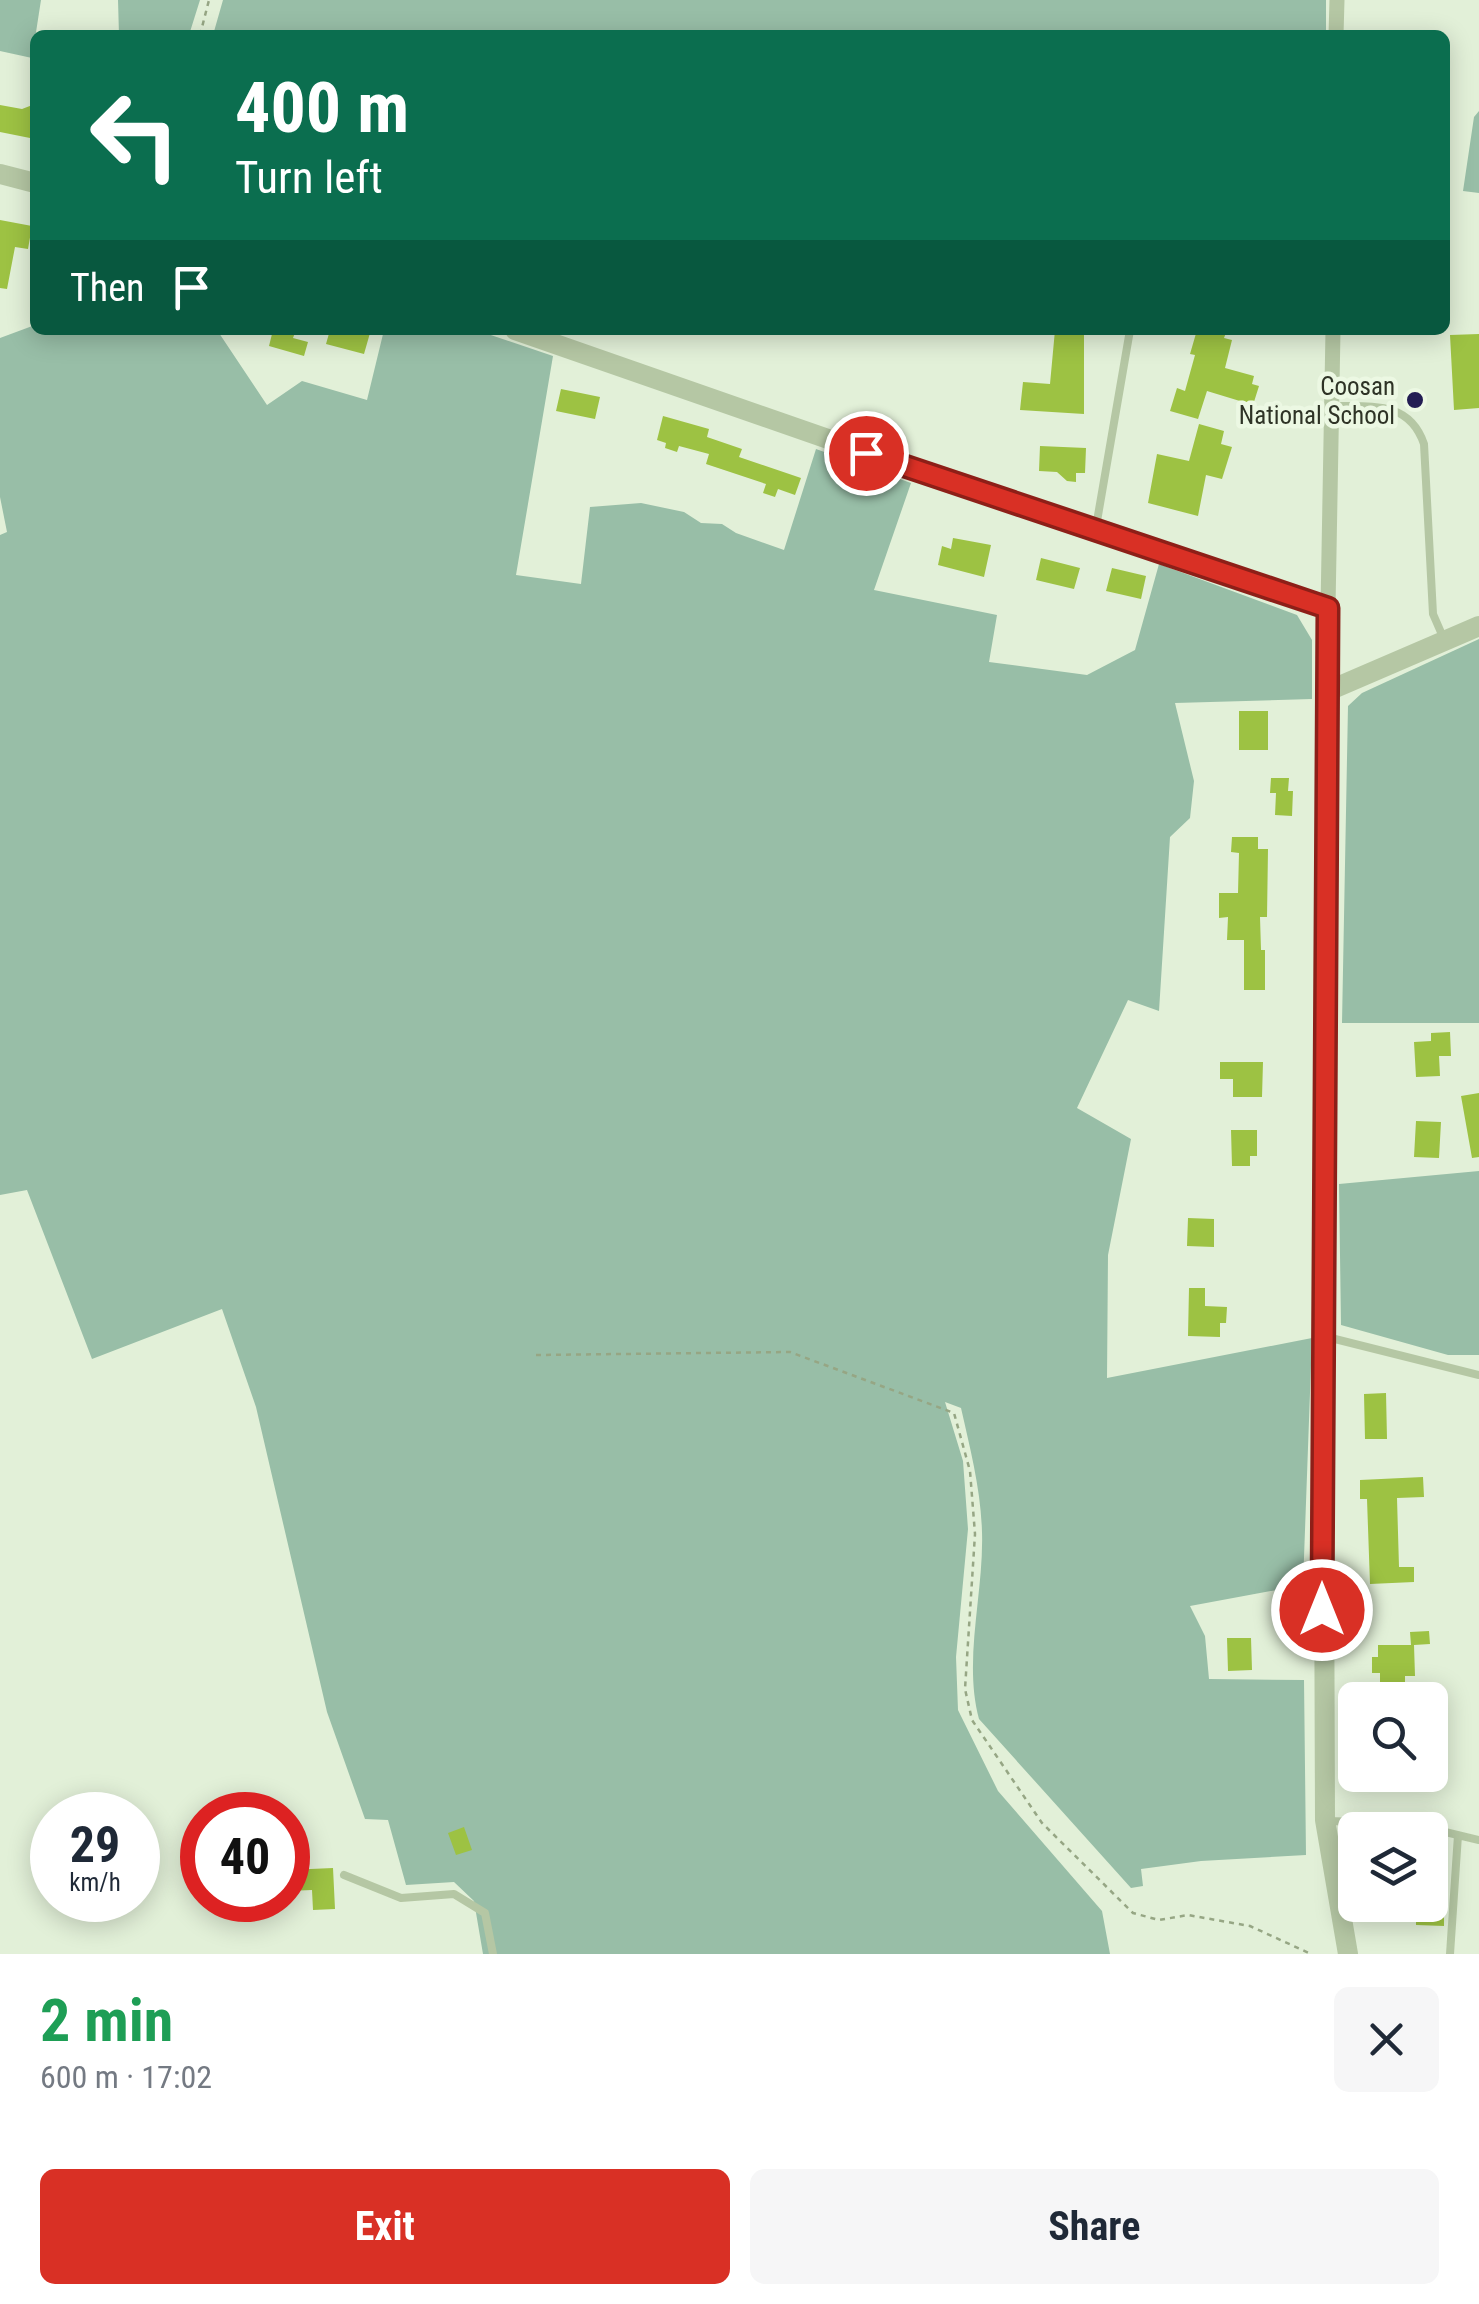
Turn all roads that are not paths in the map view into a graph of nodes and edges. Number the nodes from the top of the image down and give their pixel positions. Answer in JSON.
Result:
{"nodes":[{"id":1,"x":1337,"y":0,"type":"edge"},
{"id":2,"x":1336,"y":30,"type":"edge"},
{"id":3,"x":0,"y":174,"type":"edge"},
{"id":4,"x":30,"y":182,"type":"edge"},
{"id":5,"x":529,"y":335,"type":"edge"},
{"id":6,"x":1129,"y":335,"type":"edge"},
{"id":7,"x":1333,"y":335,"type":"edge"},
{"id":8,"x":1332,"y":406,"type":"junction"},
{"id":9,"x":1094,"y":532,"type":"junction"},
{"id":10,"x":1328,"y":608,"type":"junction"},
{"id":11,"x":1479,"y":626,"type":"edge"},
{"id":12,"x":1445,"y":641,"type":"junction"},
{"id":13,"x":1328,"y":691,"type":"junction"},
{"id":14,"x":1322,"y":1336,"type":"junction"},
{"id":15,"x":1479,"y":1375,"type":"edge"},
{"id":16,"x":1324,"y":1820,"type":"junction"},
{"id":17,"x":1458,"y":1835,"type":"junction"},
{"id":18,"x":1479,"y":1840,"type":"edge"},
{"id":19,"x":344,"y":1875,"type":"dead end"},
{"id":20,"x":493,"y":1954,"type":"edge"},
{"id":21,"x":1348,"y":1954,"type":"edge"},
{"id":22,"x":1450,"y":1954,"type":"edge"}],
"edges":[{"from":1,"to":2,"type":"street"},
{"from":3,"to":4,"type":"street"},
{"from":5,"to":9,"type":"street"},
{"from":6,"to":9,"type":"lane"},
{"from":7,"to":8,"type":"street"},
{"from":8,"to":10,"type":"street"},
{"from":8,"to":12,"type":"lane"},
{"from":9,"to":10,"type":"street"},
{"from":10,"to":13,"type":"street"},
{"from":11,"to":12,"type":"street"},
{"from":12,"to":13,"type":"street"},
{"from":13,"to":14,"type":"street"},
{"from":14,"to":15,"type":"lane"},
{"from":14,"to":16,"type":"street"},
{"from":16,"to":17,"type":"lane"},
{"from":16,"to":21,"type":"street"},
{"from":17,"to":18,"type":"lane"},
{"from":17,"to":22,"type":"lane"},
{"from":19,"to":20,"type":"lane"}]}
